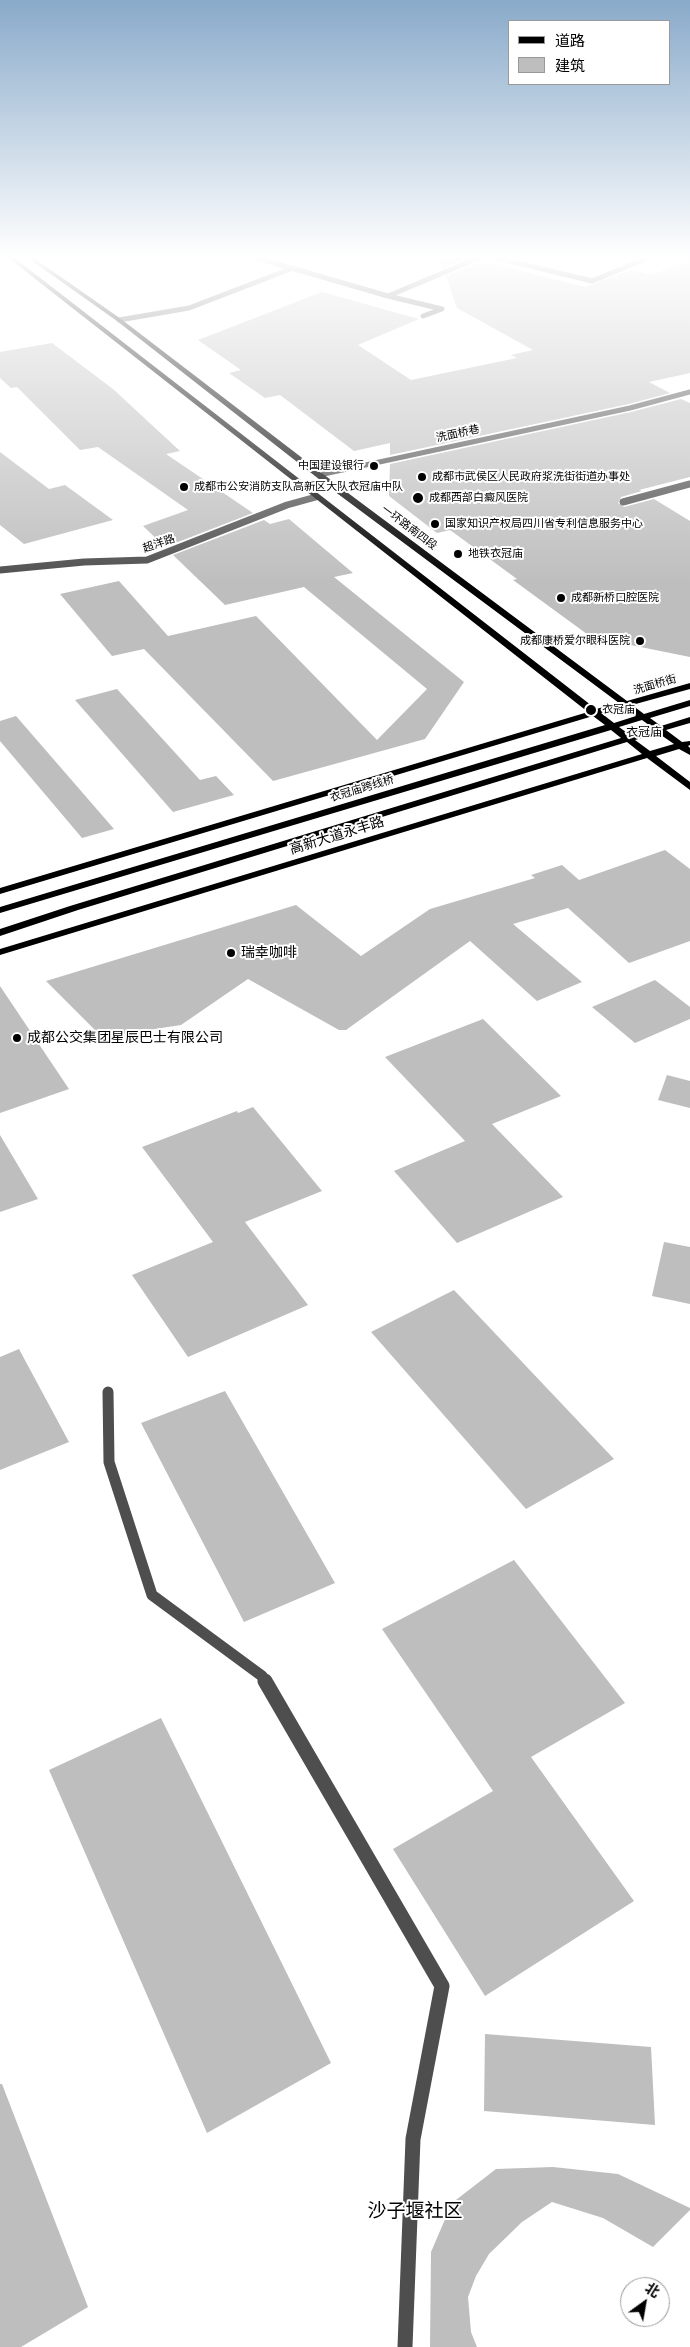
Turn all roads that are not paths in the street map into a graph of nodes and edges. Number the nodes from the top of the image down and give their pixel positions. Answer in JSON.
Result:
{"nodes":[{"id":1,"x":149,"y":366,"type":"edge"},
{"id":2,"x":178,"y":366,"type":"edge"},
{"id":3,"x":690,"y":392,"type":"edge"},
{"id":4,"x":319,"y":474,"type":"junction"},
{"id":5,"x":690,"y":484,"type":"edge"},
{"id":6,"x":316,"y":497,"type":"junction"},
{"id":7,"x":623,"y":502,"type":"dead end"},
{"id":8,"x":0,"y":570,"type":"edge"},
{"id":9,"x":690,"y":686,"type":"edge"},
{"id":10,"x":690,"y":704,"type":"edge"},
{"id":11,"x":627,"y":705,"type":"junction"},
{"id":12,"x":593,"y":713,"type":"junction"},
{"id":13,"x":690,"y":720,"type":"edge"},
{"id":14,"x":687,"y":747,"type":"edge"},
{"id":15,"x":649,"y":756,"type":"junction"},
{"id":16,"x":690,"y":787,"type":"edge"},
{"id":17,"x":0,"y":892,"type":"edge"},
{"id":18,"x":0,"y":910,"type":"edge"},
{"id":19,"x":0,"y":933,"type":"edge"},
{"id":20,"x":0,"y":952,"type":"edge"},
{"id":21,"x":108,"y":1392,"type":"dead end"},
{"id":22,"x":405,"y":2347,"type":"edge"}],
"edges":[{"from":1,"to":6,"type":"main road"},
{"from":2,"to":4,"type":"main road","name":"一环路南四段"},
{"from":3,"to":4,"type":"street","name":"洗面桥巷"},
{"from":4,"to":11,"type":"main road","name":"一环路南四段"},
{"from":5,"to":7,"type":"street"},
{"from":6,"to":8,"type":"street","name":"超洋路"},
{"from":6,"to":12,"type":"main road"},
{"from":9,"to":11,"type":"main road","name":"洗面桥街"},
{"from":10,"to":18,"type":"main road","name":"衣冠庙跨线桥"},
{"from":11,"to":12,"type":"main road"},
{"from":11,"to":14,"type":"main road","name":"一环路南四段"},
{"from":12,"to":15,"type":"main road"},
{"from":12,"to":17,"type":"main road"},
{"from":13,"to":19,"type":"main road"},
{"from":14,"to":15,"type":"main road","name":"高新大道永丰路"},
{"from":15,"to":16,"type":"main road"},
{"from":15,"to":20,"type":"main road","name":"高新大道永丰路"},
{"from":21,"to":22,"type":"street"}]}
